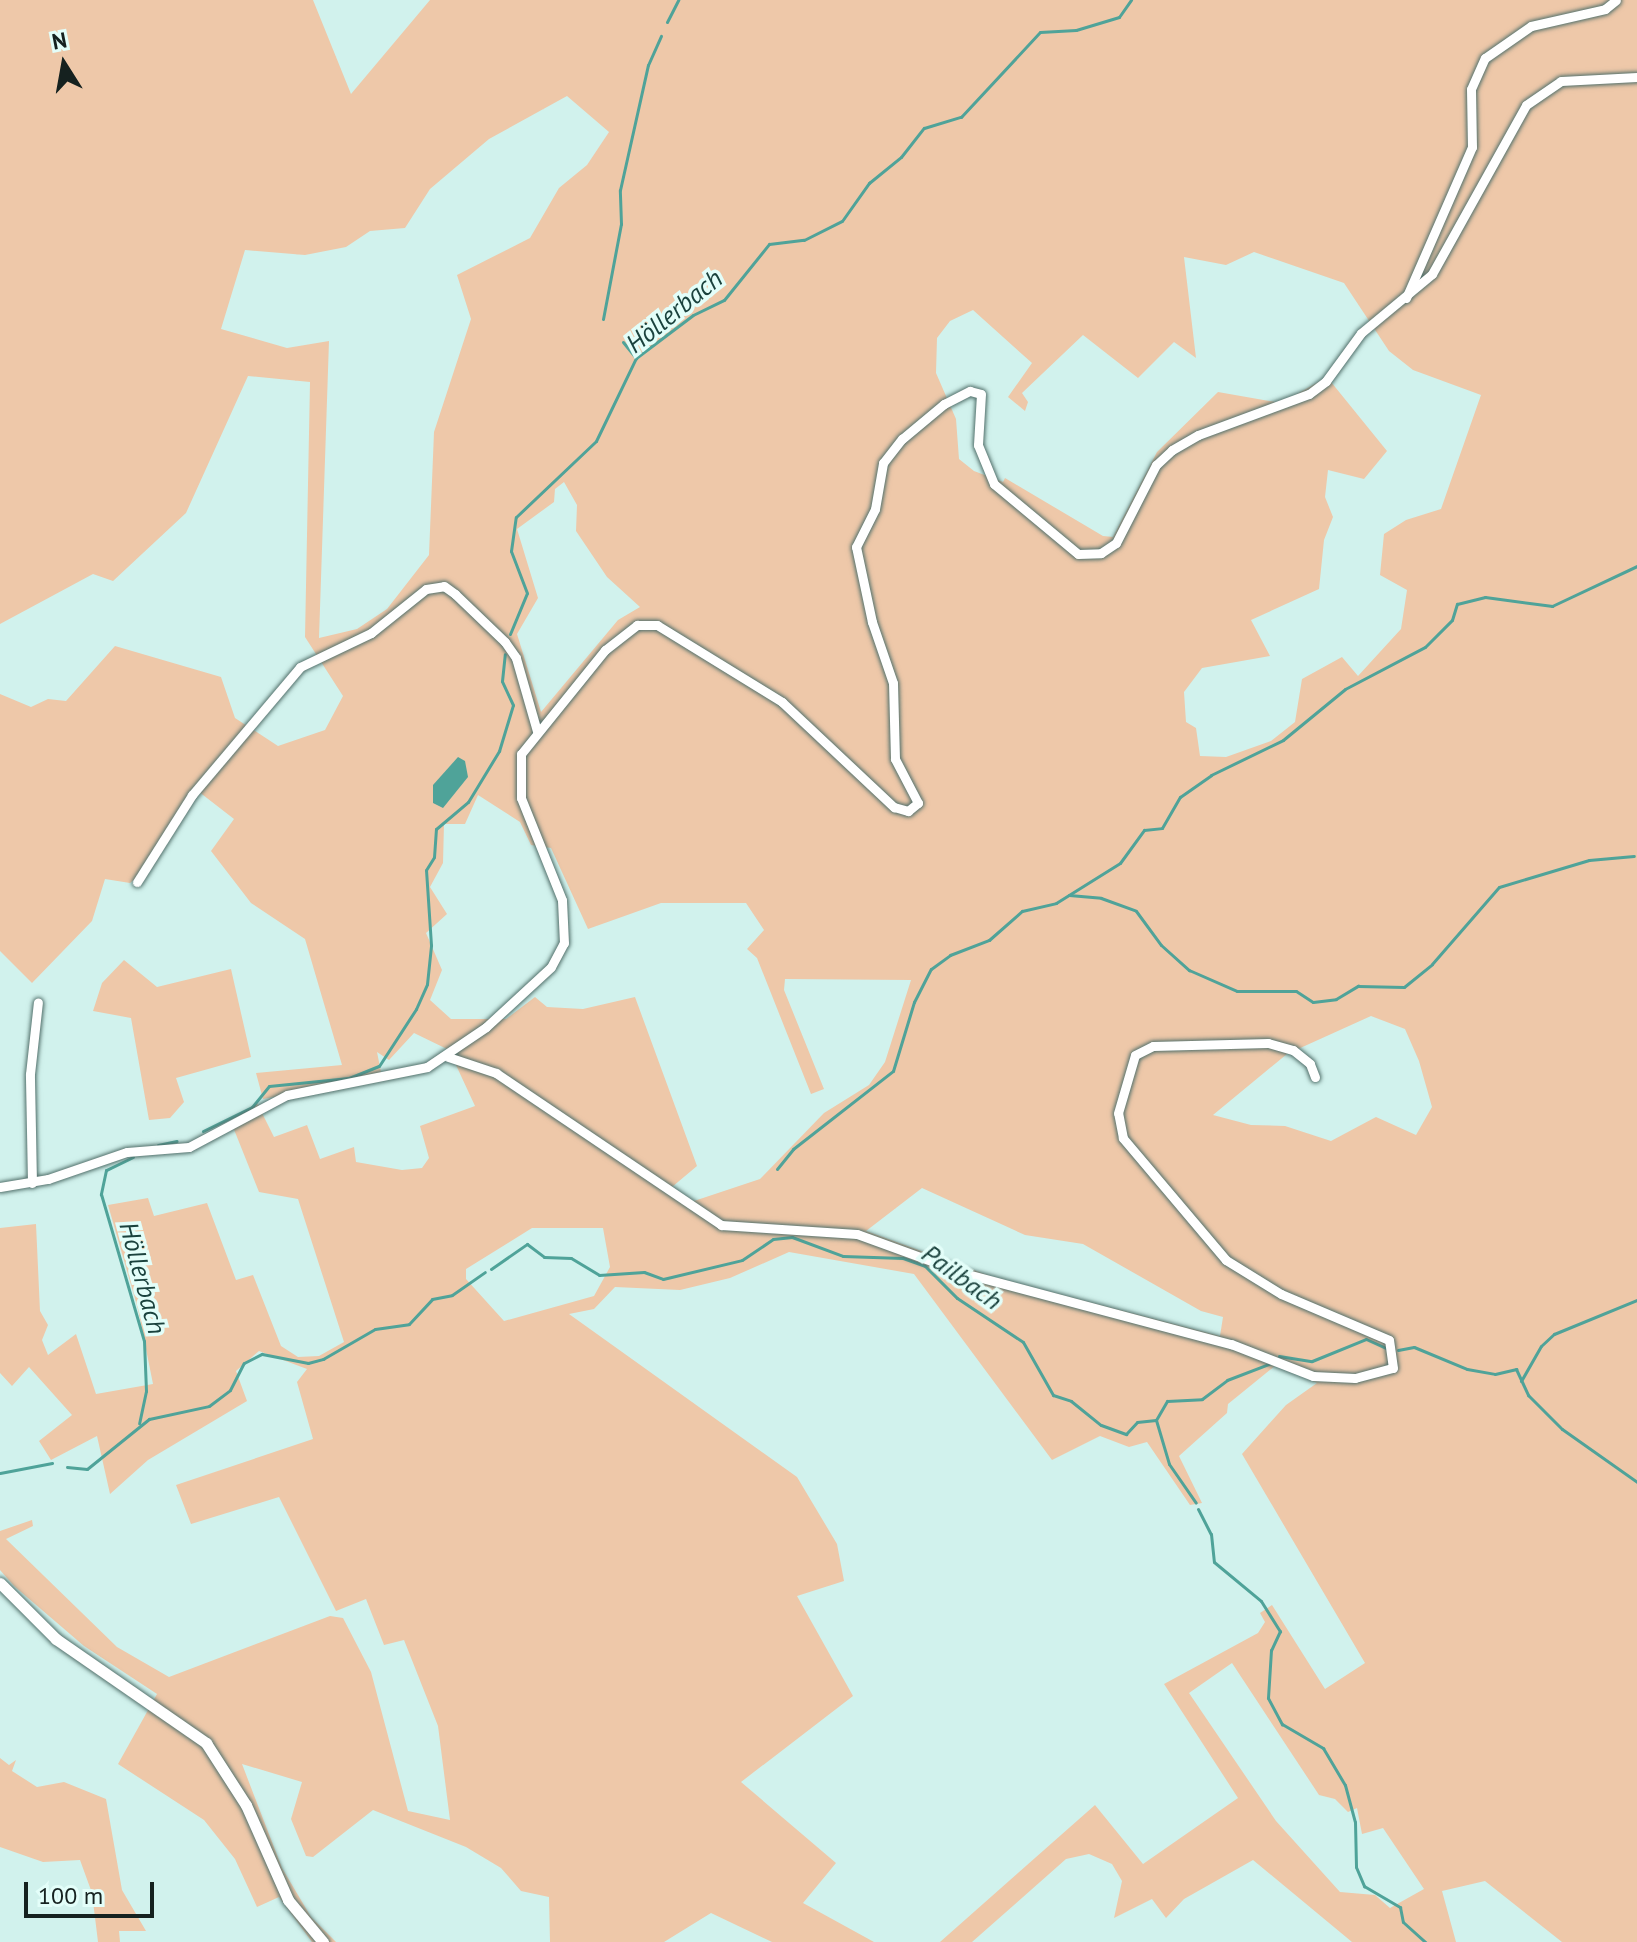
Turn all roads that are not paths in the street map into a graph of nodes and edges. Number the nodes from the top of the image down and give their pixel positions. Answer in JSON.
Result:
{"nodes":[{"id":1,"x":1616,"y":0,"type":"edge"},
{"id":2,"x":1637,"y":77,"type":"edge"},
{"id":3,"x":1406,"y":298,"type":"junction"},
{"id":4,"x":537,"y":731,"type":"junction"},
{"id":5,"x":137,"y":882,"type":"dead end"},
{"id":6,"x":38,"y":1002,"type":"dead end"},
{"id":7,"x":448,"y":1057,"type":"junction"},
{"id":8,"x":1315,"y":1077,"type":"dead end"},
{"id":9,"x":32,"y":1183,"type":"junction"},
{"id":10,"x":0,"y":1187,"type":"edge"},
{"id":11,"x":0,"y":1583,"type":"edge"},
{"id":12,"x":323,"y":1942,"type":"edge"}],
"edges":[{"from":1,"to":3,"type":"street"},
{"from":2,"to":3,"type":"street"},
{"from":3,"to":4,"type":"street"},
{"from":4,"to":5,"type":"street"},
{"from":4,"to":7,"type":"street"},
{"from":6,"to":9,"type":"street"},
{"from":7,"to":8,"type":"street"},
{"from":7,"to":9,"type":"street"},
{"from":9,"to":10,"type":"street"},
{"from":11,"to":12,"type":"main road"}]}
